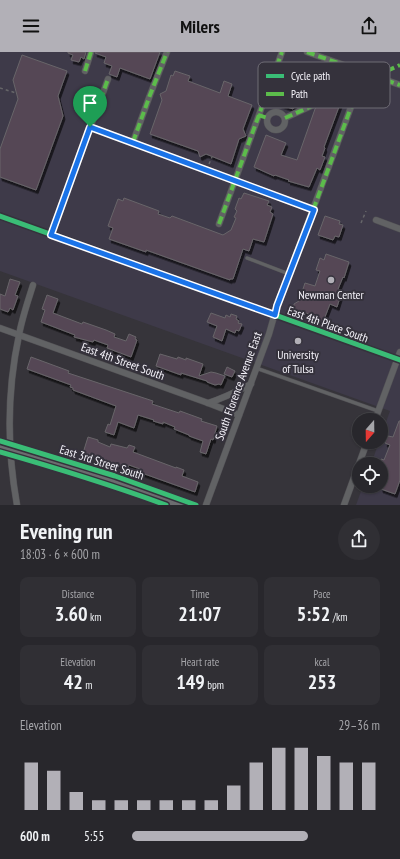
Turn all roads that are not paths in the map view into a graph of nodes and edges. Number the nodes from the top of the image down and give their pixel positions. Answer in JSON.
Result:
{"nodes":[{"id":1,"x":91,"y":52,"type":"edge"},
{"id":2,"x":167,"y":52,"type":"edge"},
{"id":3,"x":282,"y":52,"type":"edge"},
{"id":4,"x":307,"y":52,"type":"edge"},
{"id":5,"x":278,"y":62,"type":"edge"},
{"id":6,"x":334,"y":62,"type":"edge"},
{"id":7,"x":85,"y":71,"type":"dead end"},
{"id":8,"x":108,"y":79,"type":"dead end"},
{"id":9,"x":390,"y":81,"type":"edge"},
{"id":10,"x":400,"y":85,"type":"edge"},
{"id":11,"x":261,"y":108,"type":"edge"},
{"id":12,"x":307,"y":108,"type":"tunnel mouth"},
{"id":13,"x":351,"y":108,"type":"edge"},
{"id":14,"x":258,"y":115,"type":"junction"},
{"id":15,"x":268,"y":118,"type":"junction"},
{"id":16,"x":285,"y":118,"type":"junction"},
{"id":17,"x":90,"y":127,"type":"junction"},
{"id":18,"x":133,"y":142,"type":"junction"},
{"id":19,"x":234,"y":181,"type":"junction"},
{"id":20,"x":314,"y":210,"type":"junction"},
{"id":21,"x":0,"y":216,"type":"edge"},
{"id":22,"x":376,"y":220,"type":"dead end"},
{"id":23,"x":219,"y":224,"type":"dead end"},
{"id":24,"x":400,"y":229,"type":"edge"},
{"id":25,"x":51,"y":235,"type":"junction"},
{"id":26,"x":247,"y":258,"type":"dead end"},
{"id":27,"x":289,"y":274,"type":"junction"},
{"id":28,"x":33,"y":285,"type":"dead end"},
{"id":29,"x":275,"y":315,"type":"junction"},
{"id":30,"x":0,"y":328,"type":"edge"},
{"id":31,"x":18,"y":335,"type":"junction"},
{"id":32,"x":400,"y":352,"type":"edge"},
{"id":33,"x":399,"y":360,"type":"edge"},
{"id":34,"x":256,"y":368,"type":"junction"},
{"id":35,"x":251,"y":384,"type":"junction"},
{"id":36,"x":208,"y":403,"type":"junction"},
{"id":37,"x":378,"y":411,"type":"joint"},
{"id":38,"x":239,"y":415,"type":"junction"},
{"id":39,"x":0,"y":447,"type":"edge"},
{"id":40,"x":10,"y":449,"type":"junction"},
{"id":41,"x":364,"y":449,"type":"edge"},
{"id":42,"x":17,"y":505,"type":"edge"},
{"id":43,"x":182,"y":505,"type":"edge"},
{"id":44,"x":206,"y":505,"type":"edge"},
{"id":45,"x":344,"y":505,"type":"edge"}],
"edges":[{"from":1,"to":7,"type":"street"},
{"from":2,"to":18,"type":"street"},
{"from":3,"to":5,"type":"street"},
{"from":4,"to":6,"type":"street"},
{"from":8,"to":17,"type":"street"},
{"from":9,"to":10,"type":"street"},
{"from":11,"to":14,"type":"street"},
{"from":12,"to":16,"type":"street"},
{"from":13,"to":20,"type":"street","name":"South Florence Avenue East"},
{"from":14,"to":15,"type":"street"},
{"from":14,"to":19,"type":"street"},
{"from":15,"to":16,"type":"street"},
{"from":15,"to":16,"type":"street"},
{"from":17,"to":18,"type":"street"},
{"from":17,"to":25,"type":"street"},
{"from":18,"to":19,"type":"street"},
{"from":19,"to":20,"type":"street"},
{"from":19,"to":23,"type":"street"},
{"from":20,"to":27,"type":"street","name":"South Florence Avenue East"},
{"from":21,"to":25,"type":"street","name":"East 4th Place South"},
{"from":22,"to":24,"type":"street"},
{"from":25,"to":29,"type":"street","name":"East 4th Place South"},
{"from":26,"to":27,"type":"lane"},
{"from":27,"to":29,"type":"street","name":"South Florence Avenue East"},
{"from":28,"to":31,"type":"street"},
{"from":29,"to":33,"type":"street","name":"East 4th Place South"},
{"from":29,"to":34,"type":"street","name":"South Florence Avenue East"},
{"from":30,"to":31,"type":"street","name":"East 4th Street South"},
{"from":31,"to":36,"type":"street","name":"East 4th Street South"},
{"from":31,"to":40,"type":"street"},
{"from":32,"to":33,"type":"street"},
{"from":33,"to":37,"type":"street"},
{"from":34,"to":35,"type":"street","name":"South Florence Avenue East"},
{"from":34,"to":37,"type":"lane"},
{"from":35,"to":36,"type":"street"},
{"from":35,"to":38,"type":"street","name":"South Florence Avenue East"},
{"from":36,"to":38,"type":"street","name":"East 4th Street South"},
{"from":38,"to":44,"type":"street","name":"South Florence Avenue East"},
{"from":39,"to":40,"type":"street","name":"East 3rd Street South"},
{"from":40,"to":42,"type":"street"},
{"from":40,"to":43,"type":"street","name":"East 3rd Street South"},
{"from":41,"to":45,"type":"street"}]}
